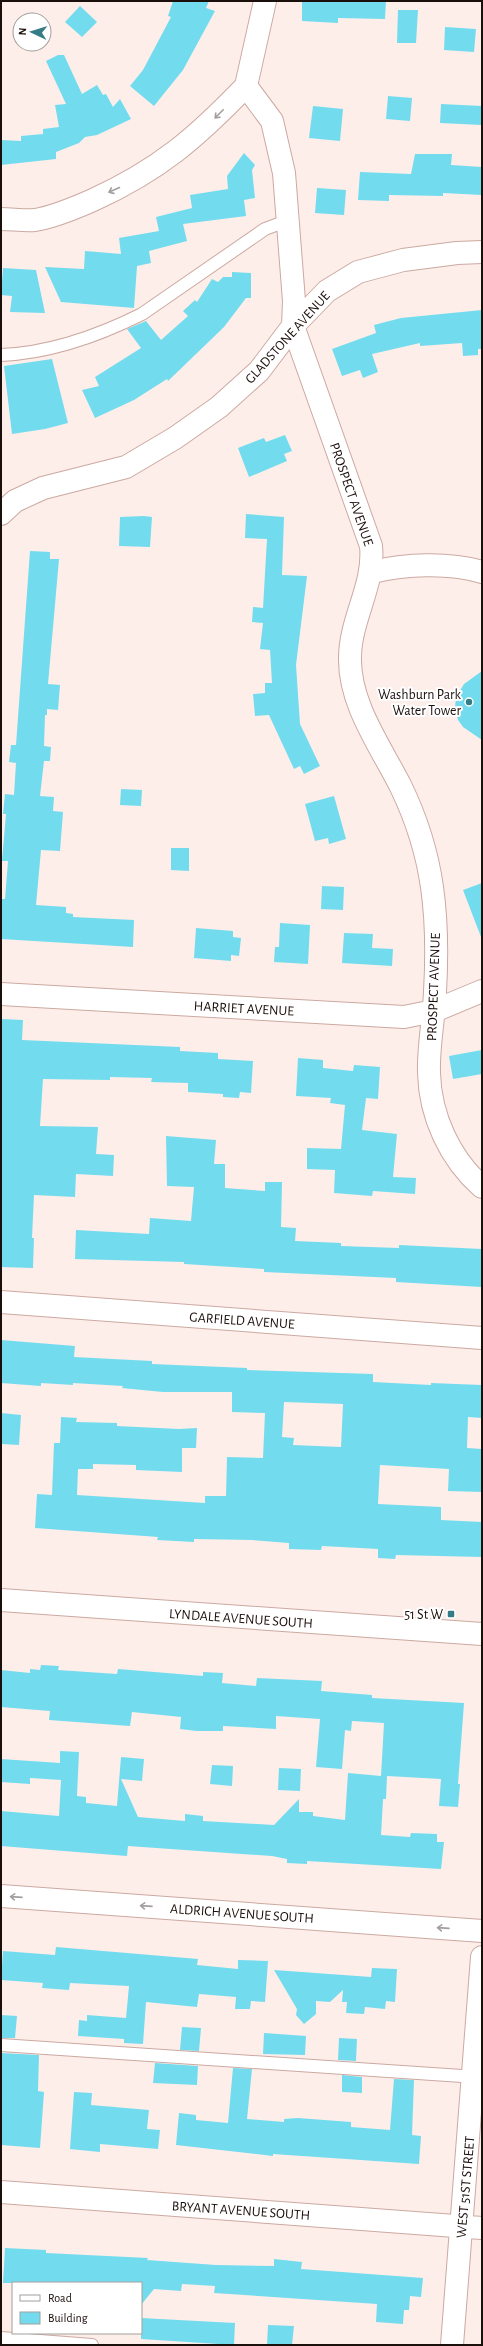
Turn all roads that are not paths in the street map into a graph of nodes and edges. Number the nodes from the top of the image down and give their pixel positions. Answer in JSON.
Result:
{"nodes":[{"id":1,"x":265,"y":1,"type":"edge"},
{"id":2,"x":246,"y":86,"type":"junction"},
{"id":3,"x":1,"y":219,"type":"edge"},
{"id":4,"x":289,"y":220,"type":"junction"},
{"id":5,"x":482,"y":252,"type":"edge"},
{"id":6,"x":293,"y":326,"type":"junction"},
{"id":7,"x":1,"y":355,"type":"edge"},
{"id":8,"x":1,"y":514,"type":"edge"},
{"id":9,"x":372,"y":572,"type":"junction"},
{"id":10,"x":482,"y":572,"type":"edge"},
{"id":11,"x":482,"y":990,"type":"edge"},
{"id":12,"x":1,"y":994,"type":"edge"},
{"id":13,"x":434,"y":1011,"type":"junction"},
{"id":14,"x":482,"y":1187,"type":"edge"},
{"id":15,"x":1,"y":1302,"type":"edge"},
{"id":16,"x":482,"y":1338,"type":"edge"},
{"id":17,"x":1,"y":1600,"type":"edge"},
{"id":18,"x":482,"y":1634,"type":"edge"},
{"id":19,"x":1,"y":1896,"type":"edge"},
{"id":20,"x":482,"y":1931,"type":"edge"},
{"id":21,"x":482,"y":1957,"type":"edge"},
{"id":22,"x":1,"y":2045,"type":"edge"},
{"id":23,"x":478,"y":2077,"type":"edge"},
{"id":24,"x":1,"y":2192,"type":"edge"},
{"id":25,"x":472,"y":2227,"type":"edge"},
{"id":26,"x":1,"y":2338,"type":"edge"},
{"id":27,"x":92,"y":2345,"type":"edge"},
{"id":28,"x":452,"y":2345,"type":"edge"}],
"edges":[{"from":1,"to":2,"type":"street"},
{"from":2,"to":3,"type":"street","one_way":true},
{"from":2,"to":4,"type":"street","name":"PROSPECT AVENUE"},
{"from":4,"to":6,"type":"street","name":"PROSPECT AVENUE"},
{"from":4,"to":7,"type":"lane"},
{"from":5,"to":6,"type":"street","name":"GLADSTONE AVENUE"},
{"from":6,"to":8,"type":"street","name":"GLADSTONE AVENUE"},
{"from":6,"to":9,"type":"street","name":"PROSPECT AVENUE"},
{"from":9,"to":10,"type":"street"},
{"from":9,"to":13,"type":"street","name":"PROSPECT AVENUE"},
{"from":11,"to":13,"type":"street","name":"HARRIET AVENUE"},
{"from":12,"to":13,"type":"street","name":"HARRIET AVENUE"},
{"from":13,"to":14,"type":"street","name":"PROSPECT AVENUE"},
{"from":15,"to":16,"type":"street","name":"GARFIELD AVENUE"},
{"from":17,"to":18,"type":"street","name":"LYNDALE AVENUE SOUTH"},
{"from":20,"to":19,"type":"street","name":"ALDRICH AVENUE SOUTH","one_way":true},
{"from":21,"to":23,"type":"street","name":"WEST 51ST STREET"},
{"from":22,"to":23,"type":"lane"},
{"from":23,"to":25,"type":"street","name":"WEST 51ST STREET"},
{"from":24,"to":25,"type":"street","name":"BRYANT AVENUE SOUTH"},
{"from":25,"to":28,"type":"street","name":"WEST 51ST STREET"},
{"from":26,"to":27,"type":"lane"}]}
